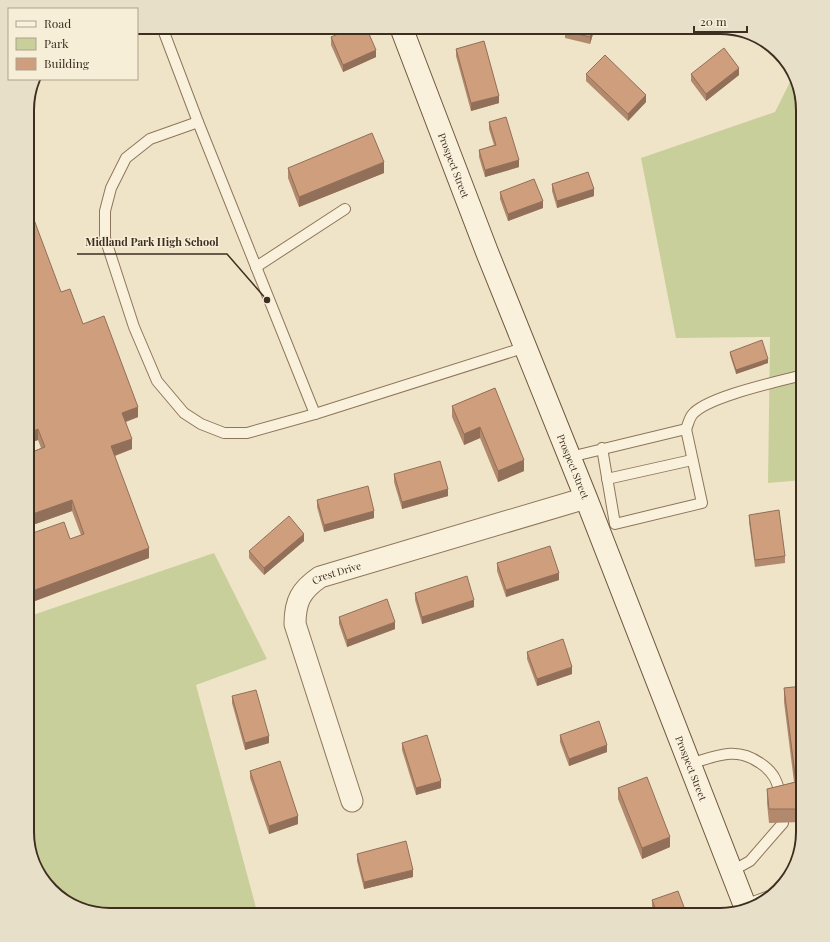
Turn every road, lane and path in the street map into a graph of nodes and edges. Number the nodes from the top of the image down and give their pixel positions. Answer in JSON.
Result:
{"nodes":[{"id":1,"x":165,"y":34,"type":"edge"},
{"id":2,"x":404,"y":34,"type":"edge"},
{"id":3,"x":198,"y":122,"type":"junction"},
{"id":4,"x":345,"y":209,"type":"dead end"},
{"id":5,"x":256,"y":267,"type":"junction"},
{"id":6,"x":526,"y":348,"type":"junction"},
{"id":7,"x":796,"y":377,"type":"edge"},
{"id":8,"x":316,"y":414,"type":"junction"},
{"id":9,"x":686,"y":429,"type":"junction"},
{"id":10,"x":602,"y":448,"type":"junction"},
{"id":11,"x":570,"y":457,"type":"junction"},
{"id":12,"x":692,"y":460,"type":"junction"},
{"id":13,"x":607,"y":479,"type":"junction"},
{"id":14,"x":586,"y":498,"type":"junction"},
{"id":15,"x":607,"y":526,"type":"junction"},
{"id":16,"x":690,"y":764,"type":"junction"},
{"id":17,"x":781,"y":799,"type":"edge"},
{"id":18,"x":352,"y":801,"type":"dead end"},
{"id":19,"x":783,"y":823,"type":"edge"},
{"id":20,"x":732,"y":871,"type":"junction"},
{"id":21,"x":744,"y":904,"type":"edge"}],
"edges":[{"from":1,"to":3,"type":"lane"},
{"from":2,"to":6,"type":"main road","name":"Prospect Street"},
{"from":3,"to":5,"type":"lane"},
{"from":3,"to":8,"type":"lane"},
{"from":4,"to":5,"type":"lane"},
{"from":5,"to":8,"type":"lane"},
{"from":6,"to":8,"type":"lane"},
{"from":6,"to":11,"type":"main road","name":"Prospect Street"},
{"from":7,"to":9,"type":"lane"},
{"from":9,"to":10,"type":"lane"},
{"from":9,"to":12,"type":"lane"},
{"from":10,"to":11,"type":"lane"},
{"from":10,"to":13,"type":"lane"},
{"from":11,"to":14,"type":"main road","name":"Prospect Street"},
{"from":12,"to":13,"type":"lane"},
{"from":12,"to":15,"type":"lane"},
{"from":13,"to":15,"type":"lane"},
{"from":14,"to":15,"type":"main road","name":"Prospect Street"},
{"from":14,"to":18,"type":"street","name":"Crest Drive"},
{"from":15,"to":16,"type":"main road","name":"Prospect Street"},
{"from":16,"to":17,"type":"lane"},
{"from":16,"to":20,"type":"main road","name":"Prospect Street"},
{"from":19,"to":20,"type":"lane"},
{"from":20,"to":21,"type":"main road","name":"Prospect Street"}]}
